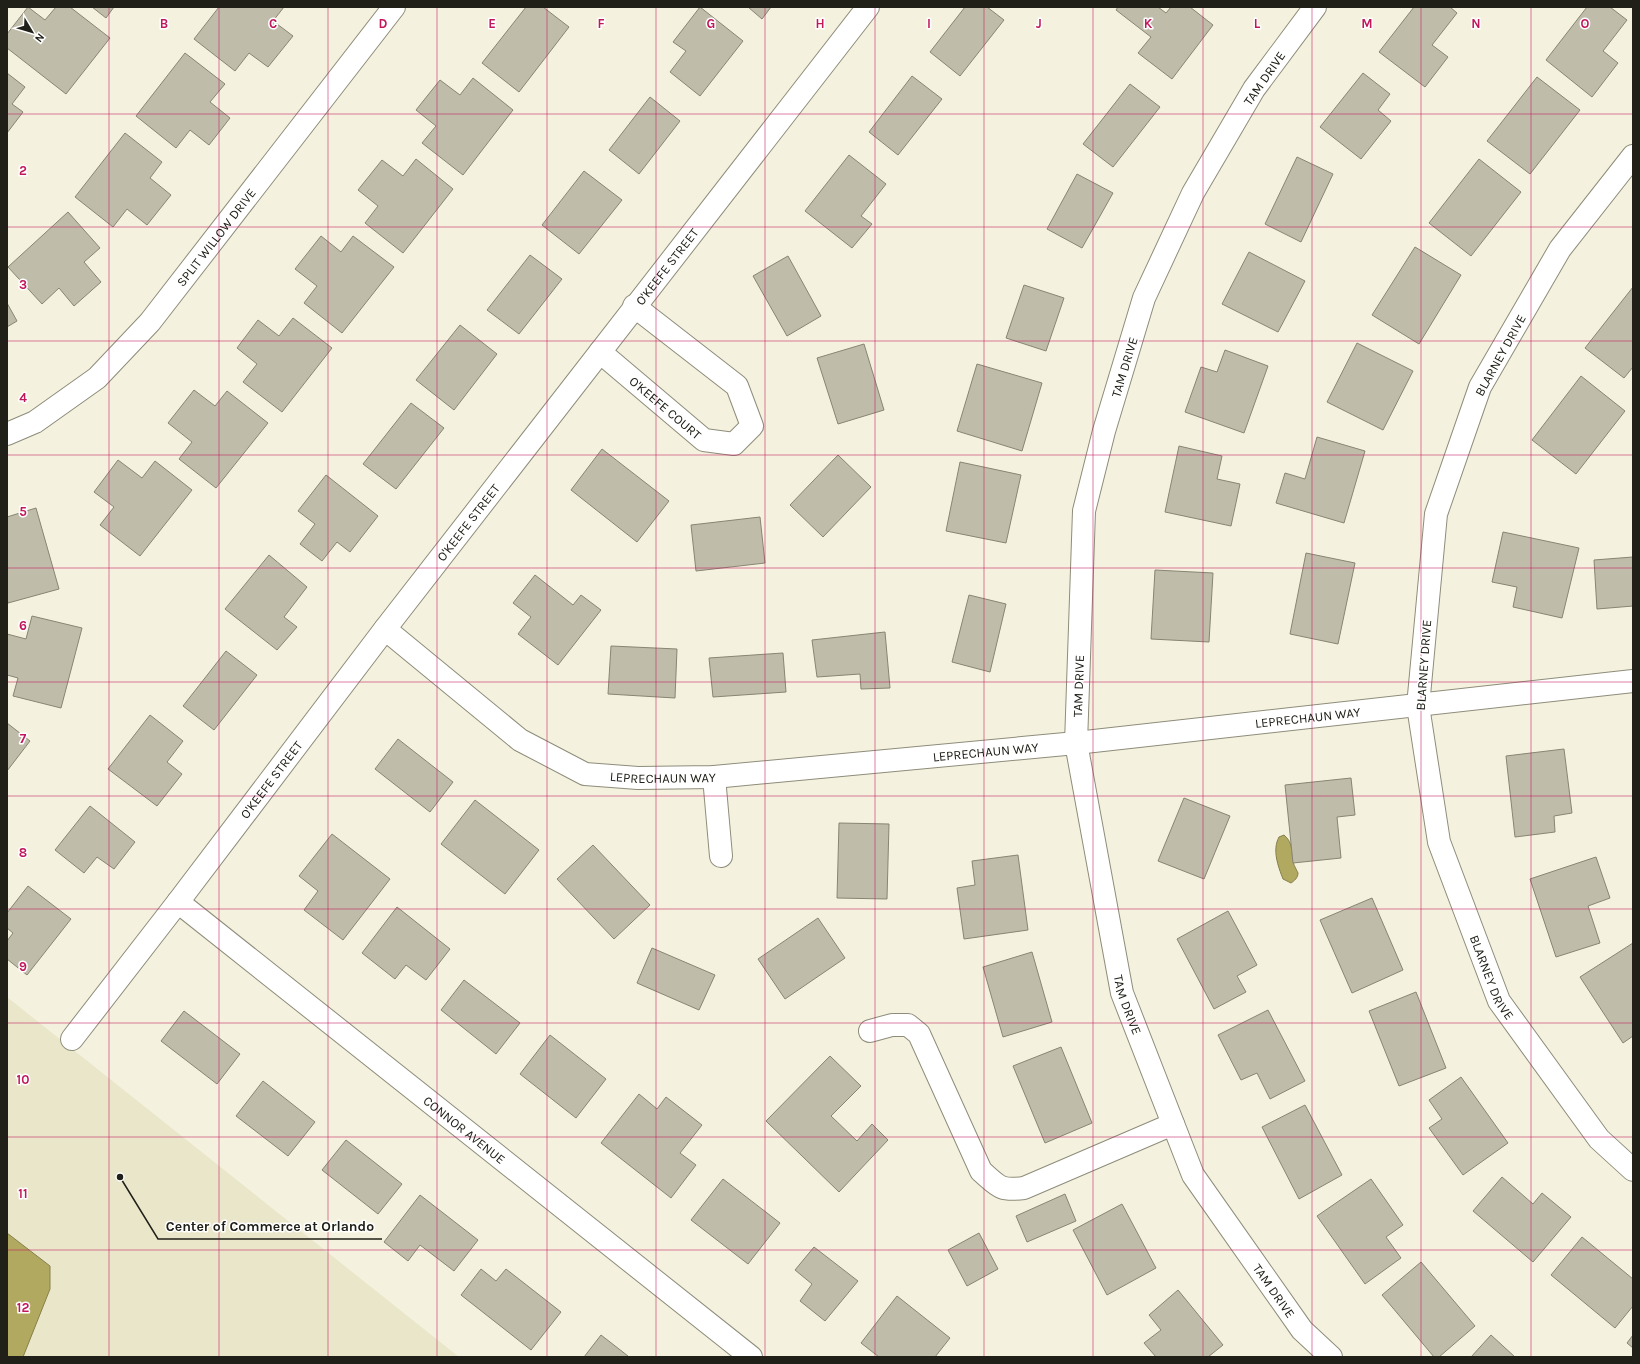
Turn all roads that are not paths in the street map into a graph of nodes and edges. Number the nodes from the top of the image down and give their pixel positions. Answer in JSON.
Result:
{"nodes":[{"id":1,"x":394,"y":7,"type":"edge"},
{"id":2,"x":868,"y":7,"type":"edge"},
{"id":3,"x":1315,"y":7,"type":"edge"},
{"id":4,"x":1633,"y":156,"type":"edge"},
{"id":5,"x":634,"y":306,"type":"junction"},
{"id":6,"x":600,"y":352,"type":"junction"},
{"id":7,"x":7,"y":434,"type":"edge"},
{"id":8,"x":385,"y":629,"type":"junction"},
{"id":9,"x":1633,"y":681,"type":"edge"},
{"id":10,"x":1418,"y":706,"type":"junction"},
{"id":11,"x":1076,"y":743,"type":"junction"},
{"id":12,"x":714,"y":777,"type":"junction"},
{"id":13,"x":721,"y":856,"type":"dead end"},
{"id":14,"x":178,"y":902,"type":"junction"},
{"id":15,"x":870,"y":1031,"type":"dead end"},
{"id":16,"x":72,"y":1039,"type":"dead end"},
{"id":17,"x":1173,"y":1124,"type":"junction"},
{"id":18,"x":1633,"y":1170,"type":"edge"},
{"id":19,"x":751,"y":1357,"type":"edge"},
{"id":20,"x":1331,"y":1357,"type":"edge"}],
"edges":[{"from":1,"to":7,"type":"street","name":"SPLIT WILLOW DRIVE"},
{"from":2,"to":5,"type":"street","name":"O'KEEFE STREET"},
{"from":3,"to":11,"type":"street","name":"TAM DRIVE"},
{"from":4,"to":10,"type":"street","name":"BLARNEY DRIVE"},
{"from":5,"to":6,"type":"street","name":"O'KEEFE STREET"},
{"from":5,"to":6,"type":"street","name":"O'KEEFE COURT"},
{"from":6,"to":8,"type":"street","name":"O'KEEFE STREET"},
{"from":8,"to":12,"type":"street","name":"LEPRECHAUN WAY"},
{"from":8,"to":14,"type":"street","name":"O'KEEFE STREET"},
{"from":9,"to":10,"type":"street","name":"LEPRECHAUN WAY"},
{"from":10,"to":11,"type":"street","name":"LEPRECHAUN WAY"},
{"from":10,"to":18,"type":"street","name":"BLARNEY DRIVE"},
{"from":11,"to":12,"type":"street","name":"LEPRECHAUN WAY"},
{"from":11,"to":17,"type":"street","name":"TAM DRIVE"},
{"from":12,"to":13,"type":"street"},
{"from":14,"to":16,"type":"street","name":"O'KEEFE STREET"},
{"from":14,"to":19,"type":"street","name":"CONNOR AVENUE"},
{"from":15,"to":17,"type":"street"},
{"from":17,"to":20,"type":"street","name":"TAM DRIVE"}]}
